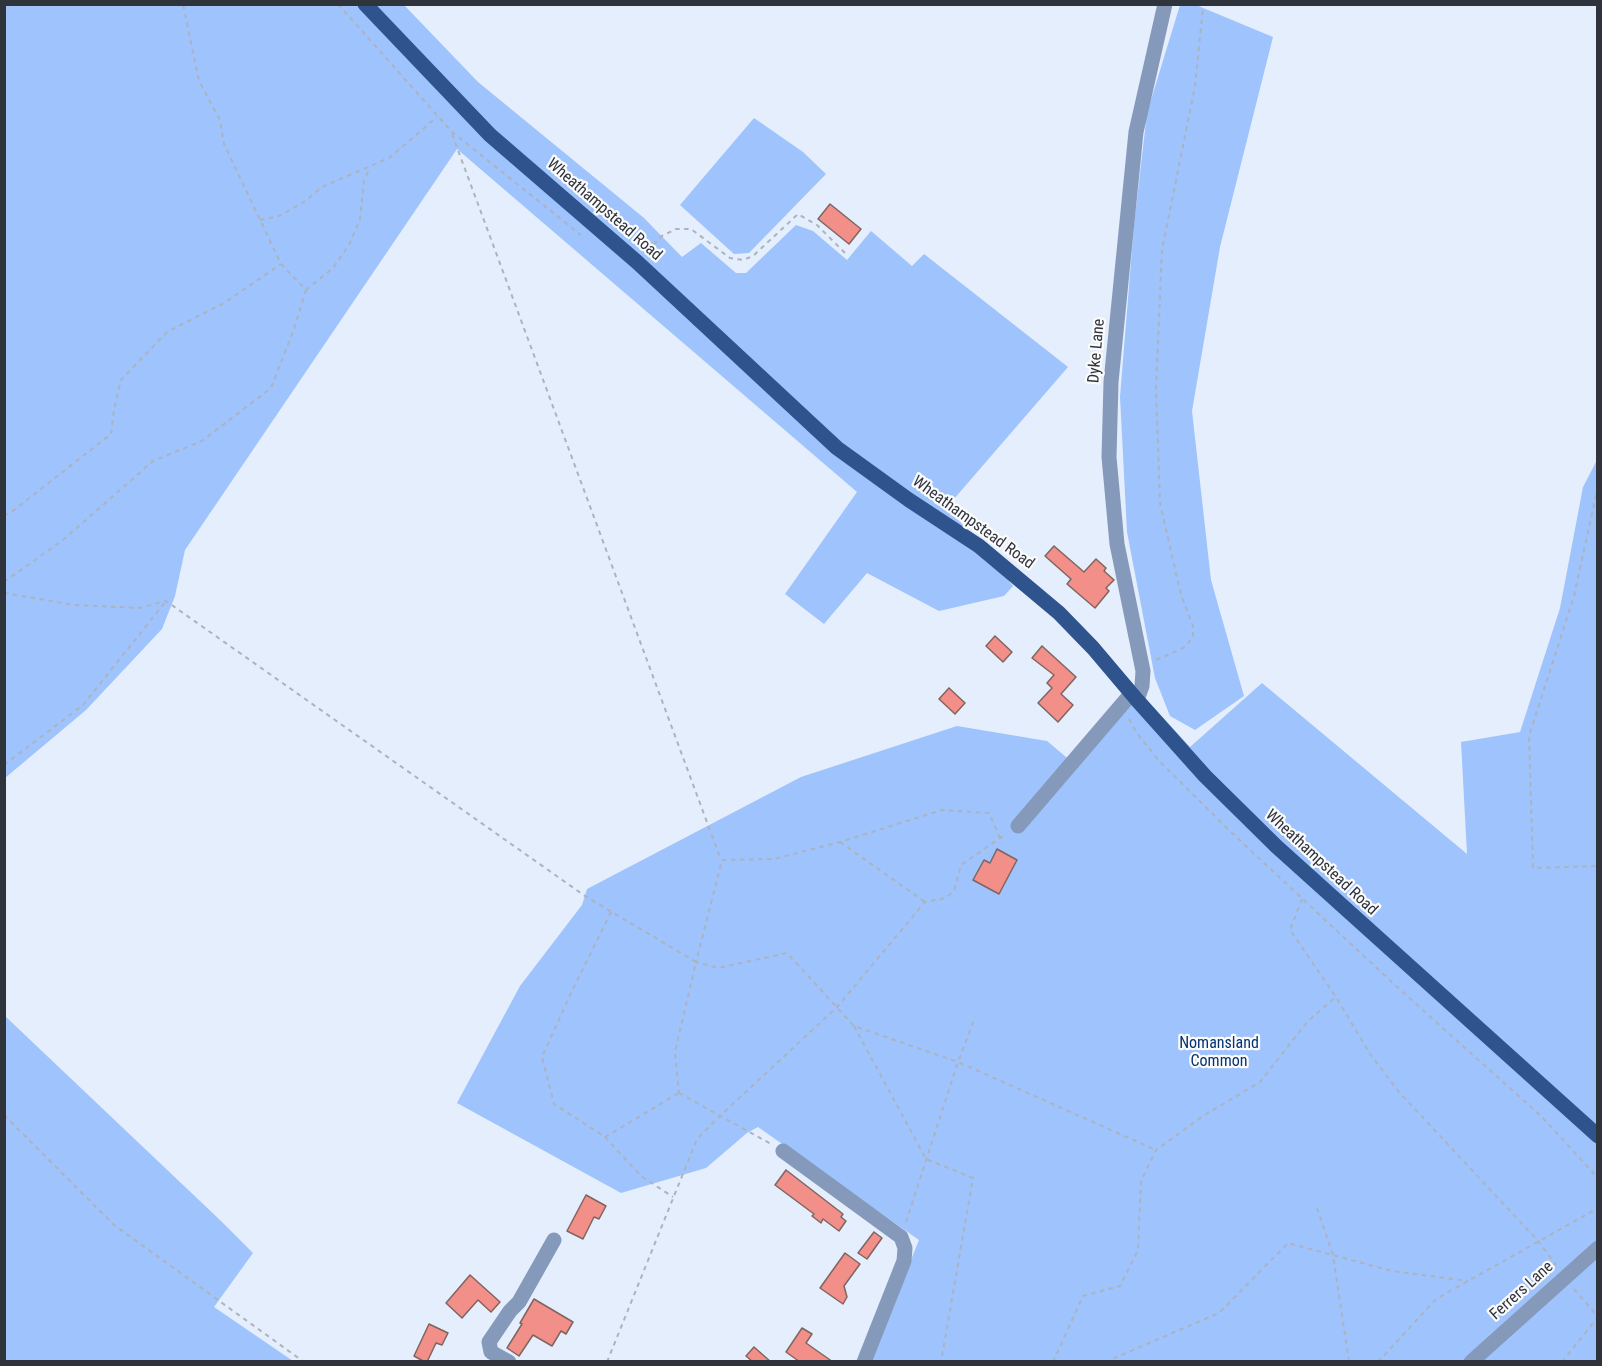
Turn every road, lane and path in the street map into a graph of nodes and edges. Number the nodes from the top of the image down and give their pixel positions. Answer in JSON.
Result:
{"nodes":[{"id":1,"x":183,"y":4,"type":"edge"},
{"id":2,"x":365,"y":4,"type":"edge"},
{"id":3,"x":1165,"y":4,"type":"edge"},
{"id":4,"x":1203,"y":8,"type":"dead end"},
{"id":5,"x":438,"y":116,"type":"dead end"},
{"id":6,"x":451,"y":131,"type":"dead end"},
{"id":7,"x":371,"y":166,"type":"junction"},
{"id":8,"x":260,"y":220,"type":"junction"},
{"id":9,"x":848,"y":256,"type":"dead end"},
{"id":10,"x":637,"y":262,"type":"junction"},
{"id":11,"x":281,"y":264,"type":"junction"},
{"id":12,"x":306,"y":290,"type":"junction"},
{"id":13,"x":1598,"y":486,"type":"edge"},
{"id":14,"x":4,"y":515,"type":"edge"},
{"id":15,"x":4,"y":582,"type":"edge"},
{"id":16,"x":4,"y":593,"type":"edge"},
{"id":17,"x":166,"y":601,"type":"junction"},
{"id":18,"x":1143,"y":666,"type":"junction"},
{"id":19,"x":1130,"y":699,"type":"junction"},
{"id":20,"x":4,"y":765,"type":"edge"},
{"id":21,"x":1018,"y":826,"type":"joint"},
{"id":22,"x":1000,"y":838,"type":"junction"},
{"id":23,"x":840,"y":842,"type":"junction"},
{"id":24,"x":722,"y":860,"type":"junction"},
{"id":25,"x":1598,"y":866,"type":"edge"},
{"id":26,"x":1302,"y":899,"type":"junction"},
{"id":27,"x":925,"y":902,"type":"junction"},
{"id":28,"x":611,"y":912,"type":"junction"},
{"id":29,"x":696,"y":962,"type":"junction"},
{"id":30,"x":1336,"y":997,"type":"junction"},
{"id":31,"x":837,"y":1007,"type":"junction"},
{"id":32,"x":975,"y":1017,"type":"dead end"},
{"id":33,"x":854,"y":1026,"type":"junction"},
{"id":34,"x":958,"y":1062,"type":"junction"},
{"id":35,"x":679,"y":1094,"type":"junction"},
{"id":36,"x":4,"y":1114,"type":"edge"},
{"id":37,"x":720,"y":1116,"type":"junction"},
{"id":38,"x":1598,"y":1136,"type":"edge"},
{"id":39,"x":605,"y":1137,"type":"junction"},
{"id":40,"x":1156,"y":1150,"type":"junction"},
{"id":41,"x":783,"y":1151,"type":"joint"},
{"id":42,"x":926,"y":1159,"type":"junction"},
{"id":43,"x":1598,"y":1178,"type":"edge"},
{"id":44,"x":674,"y":1198,"type":"junction"},
{"id":45,"x":1317,"y":1208,"type":"dead end"},
{"id":46,"x":1598,"y":1208,"type":"edge"},
{"id":47,"x":901,"y":1237,"type":"junction"},
{"id":48,"x":554,"y":1240,"type":"dead end"},
{"id":49,"x":1539,"y":1242,"type":"junction"},
{"id":50,"x":1598,"y":1248,"type":"edge"},
{"id":51,"x":1333,"y":1256,"type":"junction"},
{"id":52,"x":1565,"y":1277,"type":"junction"},
{"id":53,"x":1467,"y":1281,"type":"junction"},
{"id":54,"x":1598,"y":1317,"type":"edge"},
{"id":55,"x":304,"y":1362,"type":"edge"},
{"id":56,"x":509,"y":1362,"type":"edge"},
{"id":57,"x":607,"y":1362,"type":"edge"},
{"id":58,"x":864,"y":1362,"type":"edge"},
{"id":59,"x":941,"y":1362,"type":"edge"},
{"id":60,"x":1053,"y":1362,"type":"edge"},
{"id":61,"x":1105,"y":1362,"type":"edge"},
{"id":62,"x":1349,"y":1362,"type":"edge"},
{"id":63,"x":1378,"y":1362,"type":"edge"},
{"id":64,"x":1471,"y":1362,"type":"edge"},
{"id":65,"x":1562,"y":1362,"type":"edge"}],
"edges":[{"from":1,"to":8,"type":"path"},
{"from":2,"to":10,"type":"main road","name":"Wheathampstead Road"},
{"from":3,"to":18,"type":"street","name":"Dyke Lane"},
{"from":4,"to":18,"type":"path"},
{"from":5,"to":7,"type":"path"},
{"from":6,"to":24,"type":"path"},
{"from":7,"to":8,"type":"path"},
{"from":7,"to":12,"type":"path"},
{"from":8,"to":11,"type":"path"},
{"from":9,"to":10,"type":"path"},
{"from":10,"to":19,"type":"main road","name":"Wheathampstead Road"},
{"from":11,"to":12,"type":"path"},
{"from":11,"to":14,"type":"path"},
{"from":12,"to":15,"type":"path"},
{"from":13,"to":25,"type":"path"},
{"from":16,"to":17,"type":"path"},
{"from":17,"to":20,"type":"path"},
{"from":17,"to":28,"type":"path"},
{"from":18,"to":19,"type":"street","name":"Dyke Lane"},
{"from":19,"to":21,"type":"street"},
{"from":19,"to":26,"type":"path"},
{"from":19,"to":38,"type":"main road","name":"Wheathampstead Road"},
{"from":21,"to":22,"type":"path"},
{"from":22,"to":23,"type":"path"},
{"from":22,"to":27,"type":"path"},
{"from":23,"to":24,"type":"path"},
{"from":23,"to":27,"type":"path"},
{"from":24,"to":29,"type":"path"},
{"from":26,"to":30,"type":"path"},
{"from":26,"to":43,"type":"path"},
{"from":27,"to":31,"type":"path"},
{"from":28,"to":29,"type":"path"},
{"from":28,"to":39,"type":"path"},
{"from":29,"to":31,"type":"path"},
{"from":29,"to":35,"type":"path"},
{"from":30,"to":40,"type":"path"},
{"from":30,"to":49,"type":"path"},
{"from":31,"to":33,"type":"path"},
{"from":31,"to":37,"type":"path"},
{"from":32,"to":34,"type":"path"},
{"from":33,"to":34,"type":"path"},
{"from":33,"to":42,"type":"path"},
{"from":34,"to":40,"type":"path"},
{"from":34,"to":42,"type":"path"},
{"from":35,"to":37,"type":"path"},
{"from":35,"to":39,"type":"path"},
{"from":36,"to":55,"type":"path"},
{"from":37,"to":41,"type":"path"},
{"from":37,"to":44,"type":"path"},
{"from":39,"to":44,"type":"path"},
{"from":40,"to":60,"type":"path"},
{"from":41,"to":47,"type":"street"},
{"from":42,"to":47,"type":"path"},
{"from":42,"to":59,"type":"path"},
{"from":44,"to":57,"type":"path"},
{"from":45,"to":51,"type":"path"},
{"from":46,"to":49,"type":"path"},
{"from":47,"to":58,"type":"street"},
{"from":48,"to":56,"type":"street"},
{"from":49,"to":52,"type":"path"},
{"from":49,"to":53,"type":"path"},
{"from":50,"to":52,"type":"street","name":"Ferrers Lane"},
{"from":51,"to":53,"type":"path"},
{"from":51,"to":61,"type":"path"},
{"from":51,"to":62,"type":"path"},
{"from":52,"to":54,"type":"path"},
{"from":52,"to":64,"type":"street","name":"Ferrers Lane"},
{"from":53,"to":63,"type":"path"},
{"from":54,"to":65,"type":"path"}]}
